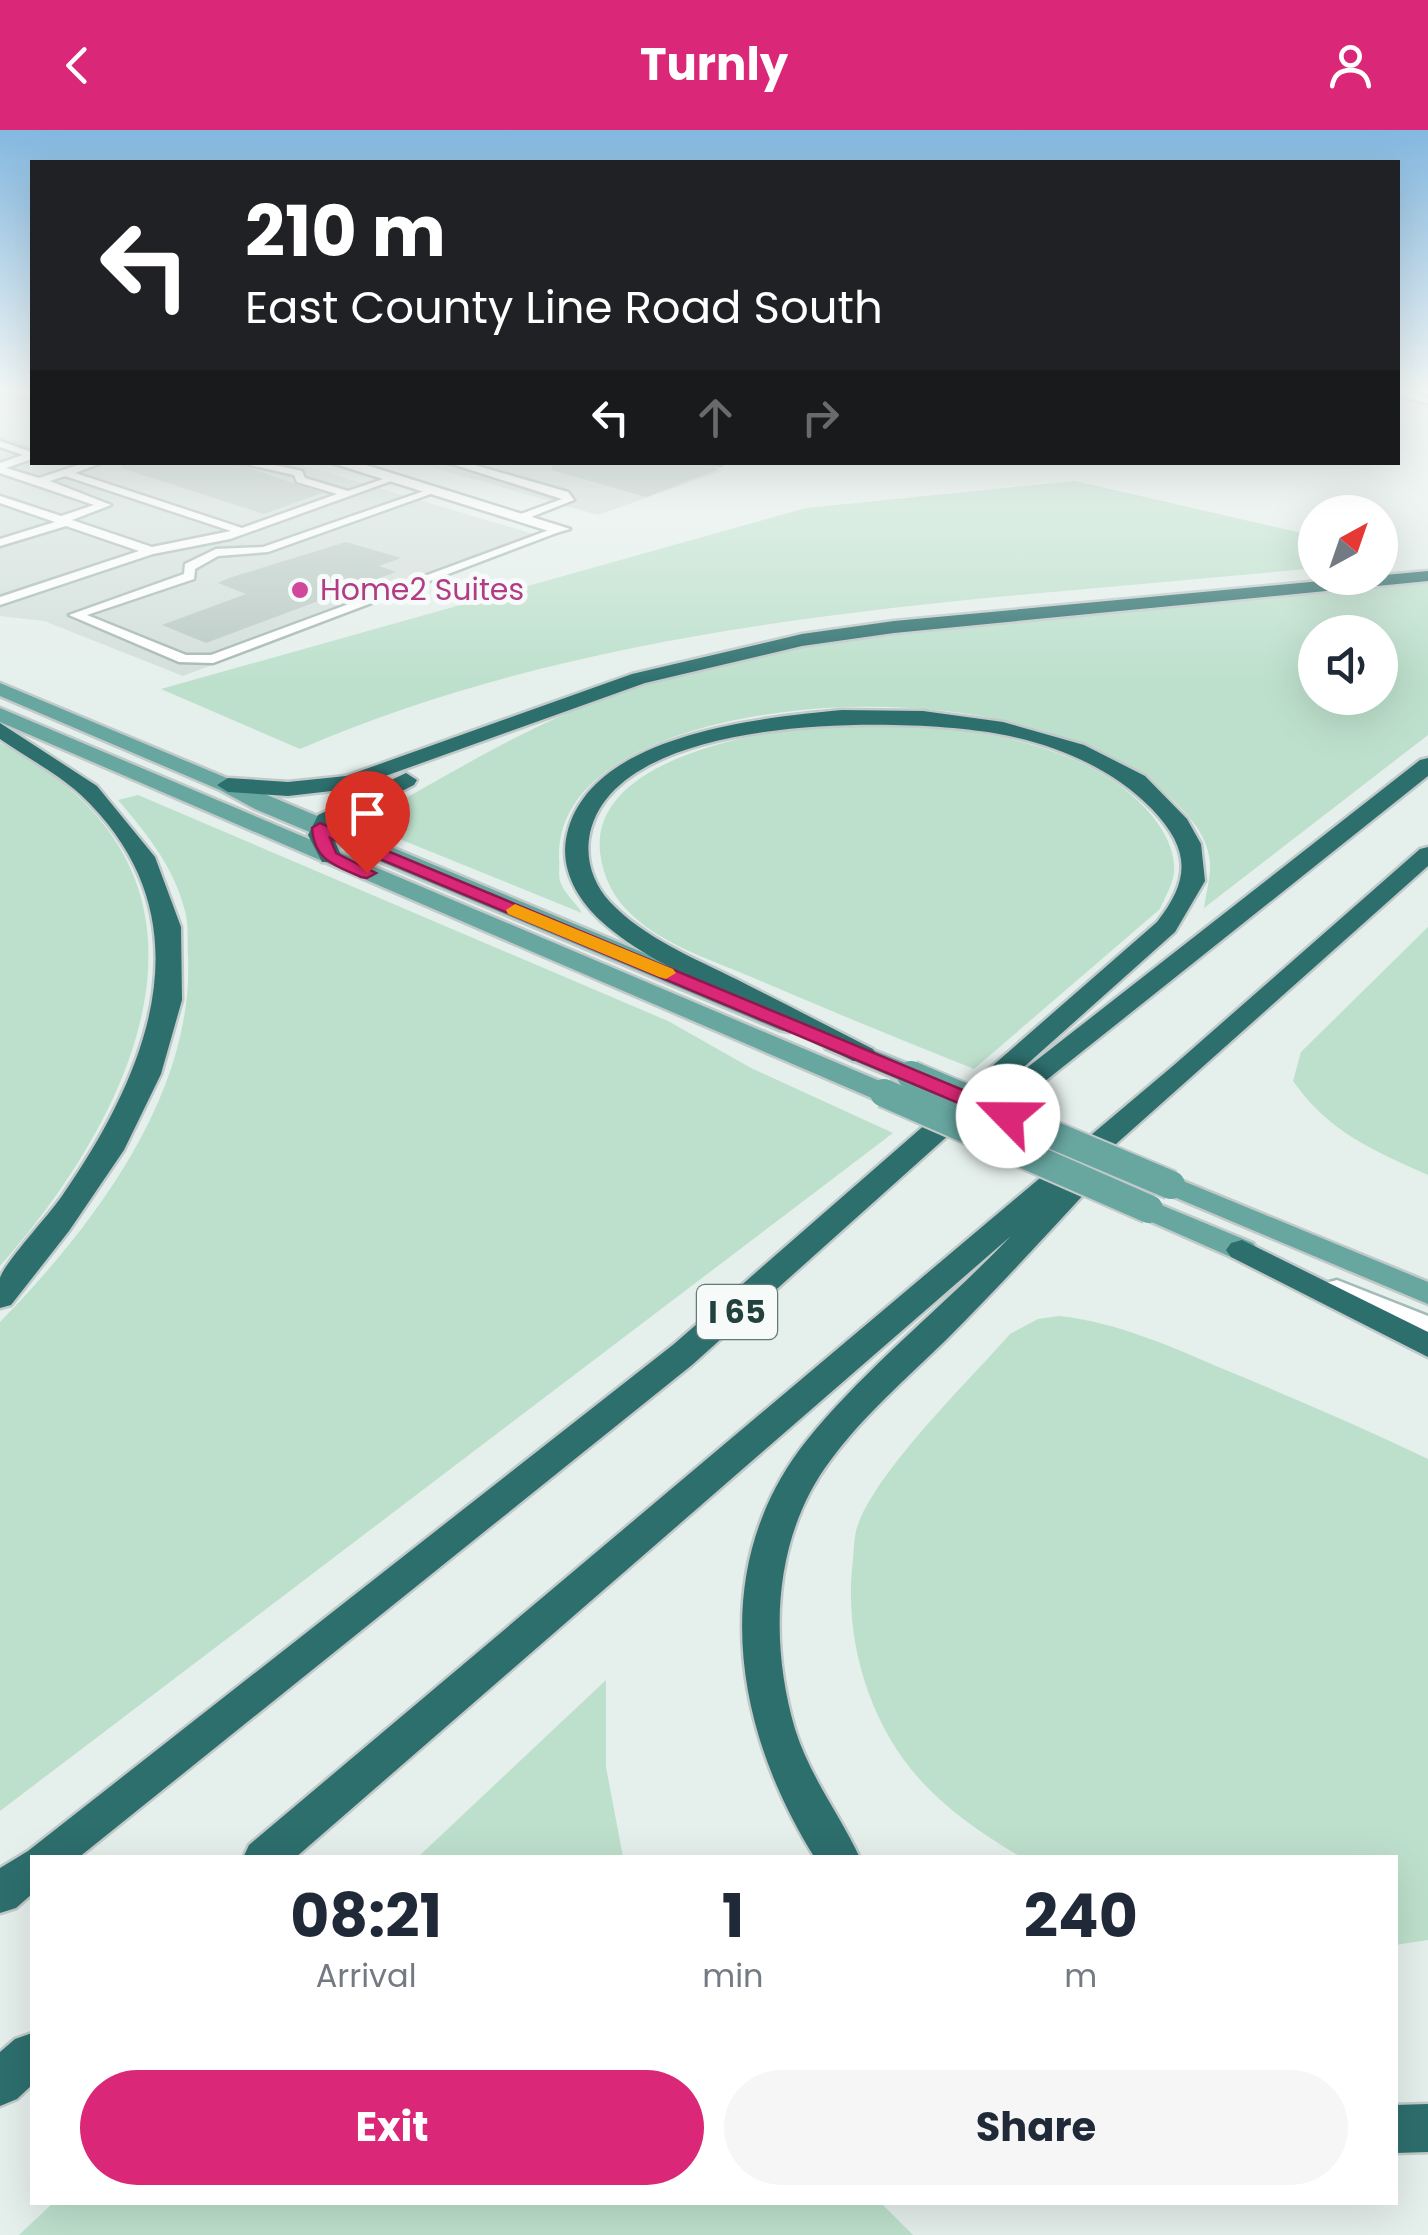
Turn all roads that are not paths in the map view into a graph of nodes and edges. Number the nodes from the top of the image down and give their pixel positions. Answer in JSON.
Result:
{"nodes":[{"id":1,"x":55,"y":487,"type":"edge"},
{"id":2,"x":107,"y":487,"type":"edge"},
{"id":3,"x":325,"y":487,"type":"edge"},
{"id":4,"x":368,"y":487,"type":"edge"},
{"id":5,"x":421,"y":487,"type":"edge"},
{"id":6,"x":540,"y":487,"type":"edge"},
{"id":7,"x":434,"y":491,"type":"junction"},
{"id":8,"x":348,"y":494,"type":"junction"},
{"id":9,"x":0,"y":499,"type":"edge"},
{"id":10,"x":522,"y":517,"type":"junction"},
{"id":11,"x":63,"y":521,"type":"junction"},
{"id":12,"x":562,"y":529,"type":"joint"},
{"id":13,"x":241,"y":532,"type":"junction"},
{"id":14,"x":0,"y":543,"type":"edge"},
{"id":15,"x":264,"y":550,"type":"junction"},
{"id":16,"x":150,"y":552,"type":"junction"},
{"id":17,"x":190,"y":576,"type":"junction"},
{"id":18,"x":1428,"y":576,"type":"edge"},
{"id":19,"x":0,"y":602,"type":"edge"},
{"id":20,"x":0,"y":689,"type":"edge"},
{"id":21,"x":538,"y":713,"type":"junction"},
{"id":22,"x":0,"y":714,"type":"edge"},
{"id":23,"x":0,"y":729,"type":"edge"},
{"id":24,"x":1428,"y":766,"type":"edge"},
{"id":25,"x":228,"y":785,"type":"junction"},
{"id":26,"x":320,"y":828,"type":"junction"},
{"id":27,"x":1428,"y":854,"type":"edge"},
{"id":28,"x":330,"y":857,"type":"junction"},
{"id":29,"x":864,"y":1055,"type":"junction"},
{"id":30,"x":1184,"y":1071,"type":"junction"},
{"id":31,"x":1242,"y":1250,"type":"junction"},
{"id":32,"x":1428,"y":1294,"type":"edge"},
{"id":33,"x":0,"y":1298,"type":"edge"},
{"id":34,"x":1428,"y":1328,"type":"edge"},
{"id":35,"x":1428,"y":1346,"type":"edge"},
{"id":36,"x":680,"y":1357,"type":"junction"},
{"id":37,"x":50,"y":1855,"type":"edge"},
{"id":38,"x":268,"y":1855,"type":"edge"},
{"id":39,"x":837,"y":1855,"type":"edge"},
{"id":40,"x":30,"y":1870,"type":"edge"},
{"id":41,"x":0,"y":1894,"type":"edge"},
{"id":42,"x":30,"y":2057,"type":"edge"},
{"id":43,"x":0,"y":2083,"type":"edge"},
{"id":44,"x":1428,"y":2128,"type":"edge"},
{"id":45,"x":1398,"y":2129,"type":"edge"}],
"edges":[{"from":1,"to":11,"type":"lane"},
{"from":2,"to":13,"type":"lane"},
{"from":3,"to":8,"type":"lane"},
{"from":4,"to":8,"type":"lane"},
{"from":5,"to":7,"type":"street"},
{"from":6,"to":10,"type":"lane"},
{"from":7,"to":10,"type":"street"},
{"from":7,"to":15,"type":"lane"},
{"from":8,"to":13,"type":"lane"},
{"from":9,"to":11,"type":"lane"},
{"from":10,"to":12,"type":"street"},
{"from":11,"to":14,"type":"lane"},
{"from":11,"to":16,"type":"lane"},
{"from":12,"to":17,"type":"lane"},
{"from":13,"to":16,"type":"lane"},
{"from":15,"to":17,"type":"lane"},
{"from":15,"to":17,"type":"lane"},
{"from":16,"to":19,"type":"lane"},
{"from":18,"to":21,"type":"highway"},
{"from":20,"to":25,"type":"main road"},
{"from":21,"to":25,"type":"highway"},
{"from":21,"to":26,"type":"highway"},
{"from":22,"to":28,"type":"main road"},
{"from":23,"to":33,"type":"highway"},
{"from":24,"to":36,"type":"highway","number":"I 65"},
{"from":25,"to":26,"type":"main road"},
{"from":26,"to":28,"type":"highway"},
{"from":26,"to":29,"type":"main road"},
{"from":27,"to":30,"type":"highway"},
{"from":28,"to":31,"type":"main road","bridge":true},
{"from":29,"to":32,"type":"main road","bridge":true},
{"from":29,"to":36,"type":"highway"},
{"from":30,"to":38,"type":"highway"},
{"from":30,"to":39,"type":"highway"},
{"from":31,"to":34,"type":"street"},
{"from":31,"to":35,"type":"highway"},
{"from":36,"to":37,"type":"highway","number":"I 65"},
{"from":40,"to":41,"type":"highway"},
{"from":42,"to":43,"type":"highway"},
{"from":44,"to":45,"type":"highway"}]}
